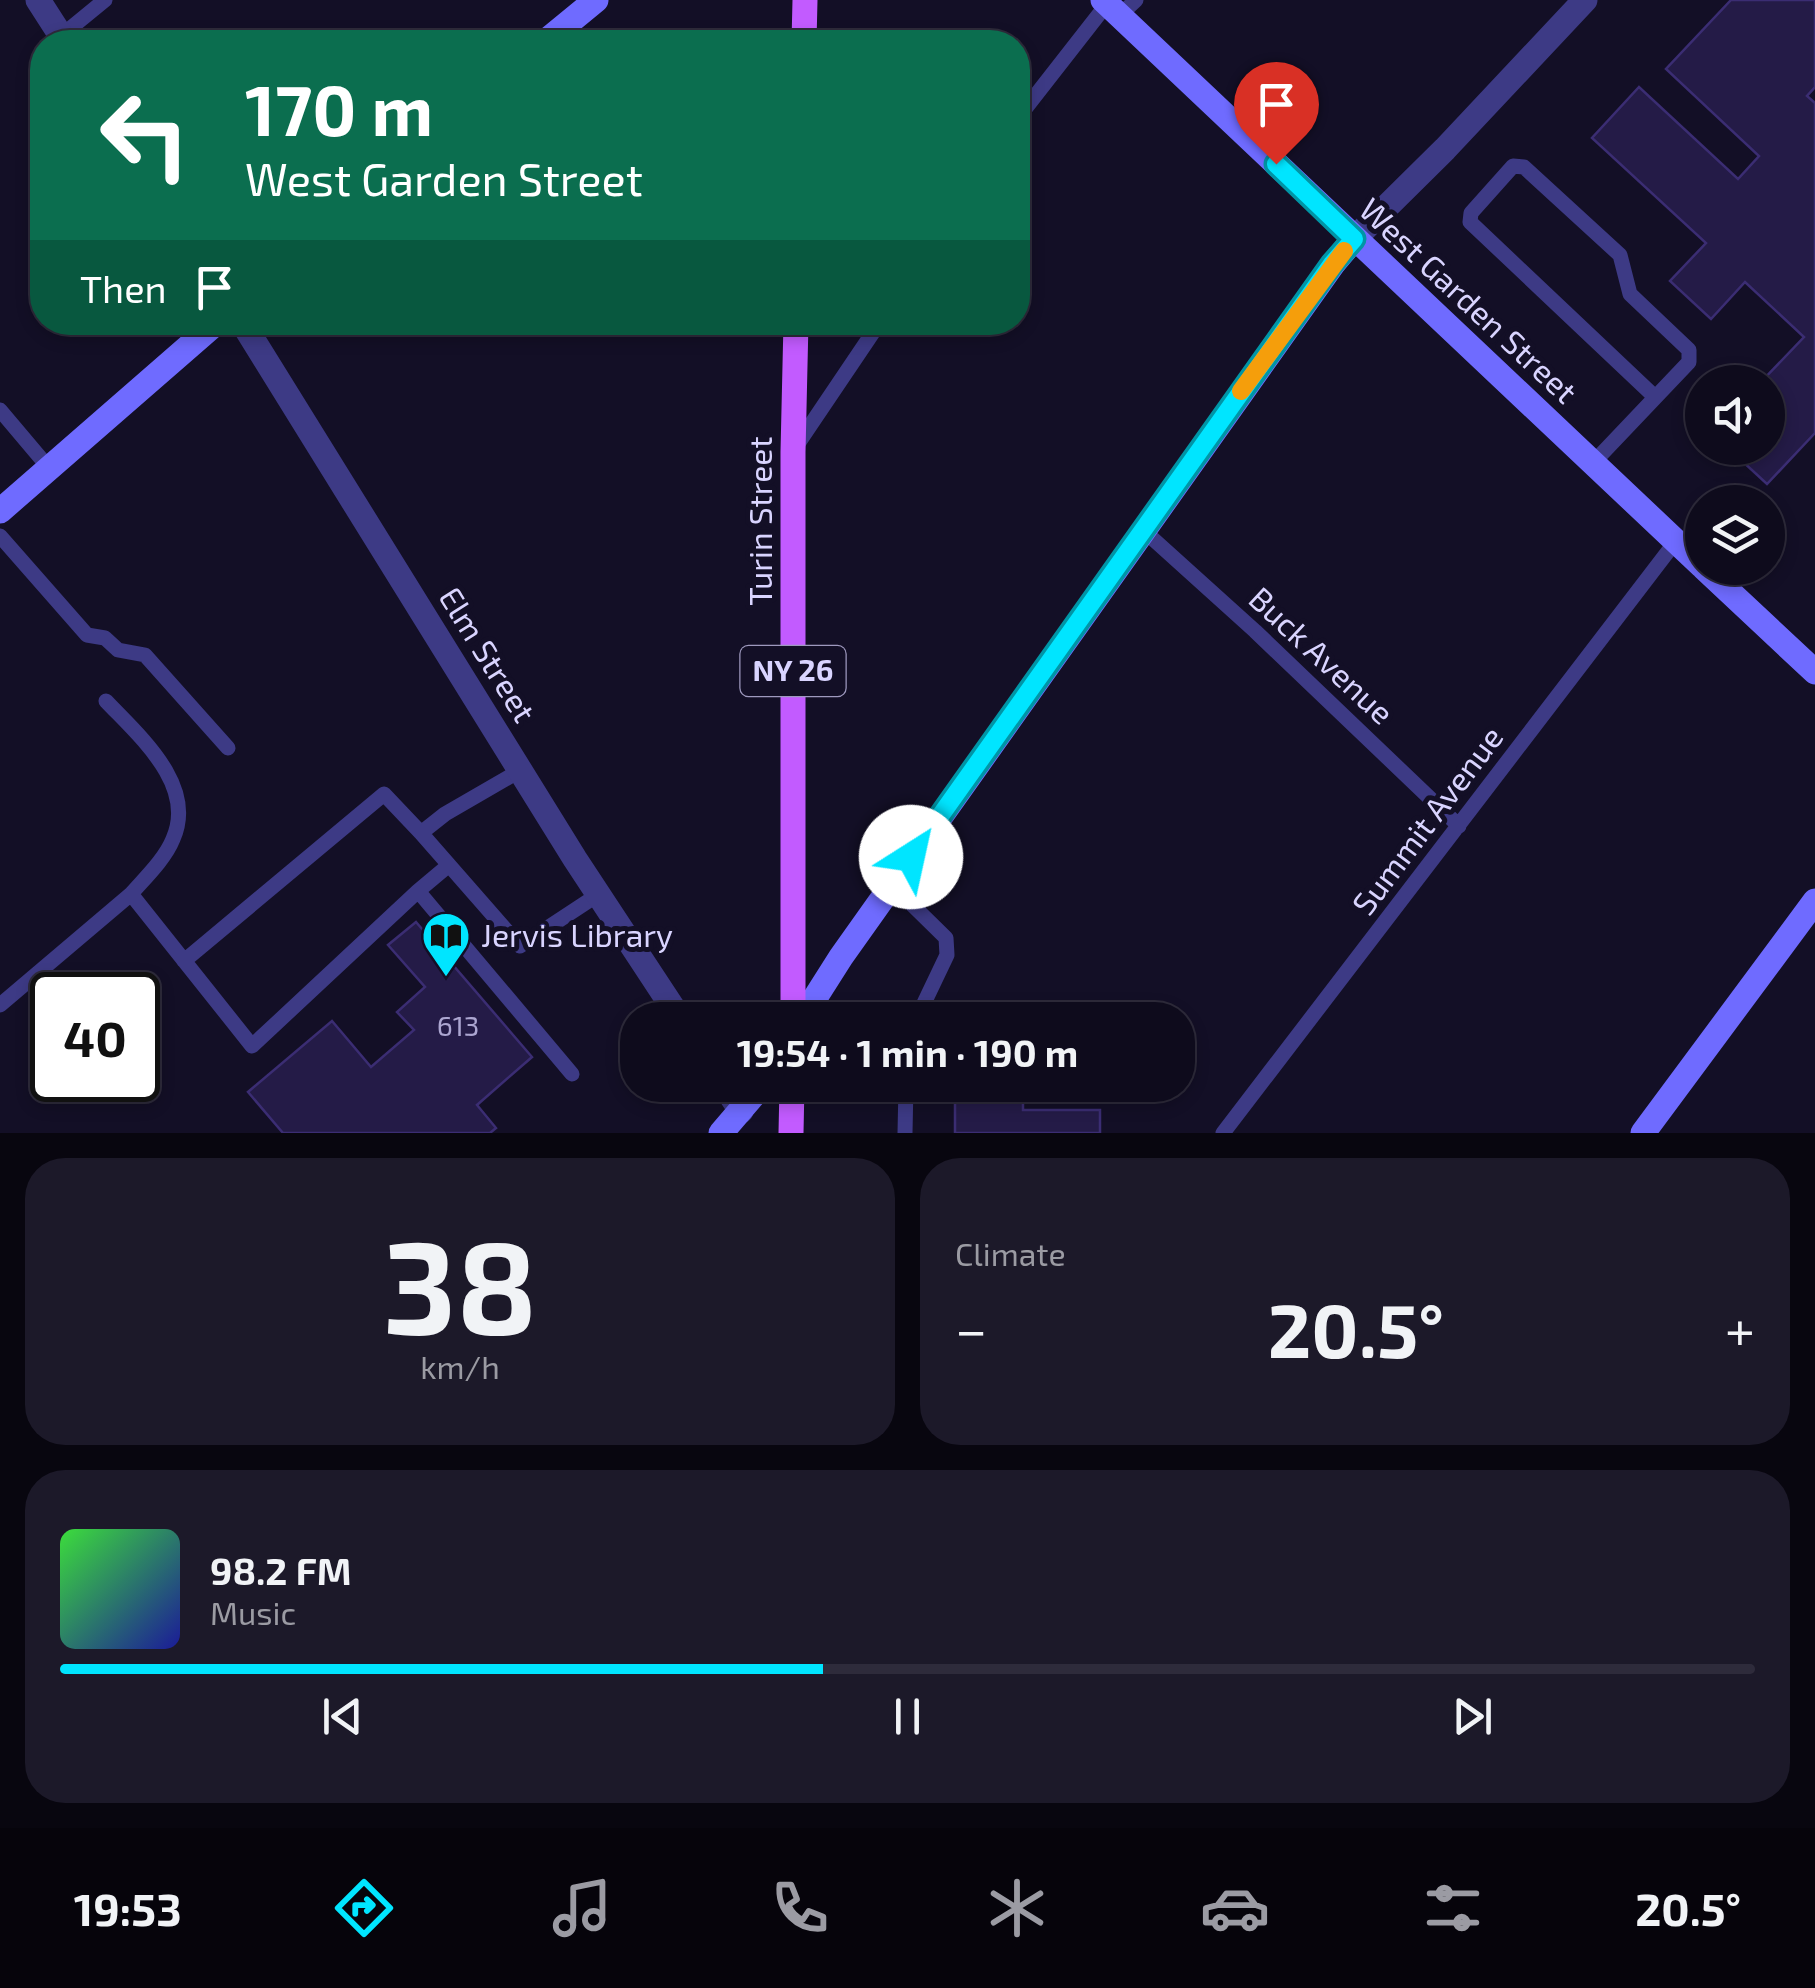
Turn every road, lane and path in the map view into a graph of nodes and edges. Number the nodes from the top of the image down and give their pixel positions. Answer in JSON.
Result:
{"nodes":[{"id":1,"x":38,"y":0,"type":"edge"},
{"id":2,"x":105,"y":0,"type":"edge"},
{"id":3,"x":596,"y":0,"type":"edge"},
{"id":4,"x":805,"y":0,"type":"edge"},
{"id":5,"x":1585,"y":0,"type":"edge"},
{"id":6,"x":1116,"y":5,"type":"edge"},
{"id":7,"x":57,"y":30,"type":"edge"},
{"id":8,"x":73,"y":30,"type":"edge"},
{"id":9,"x":560,"y":30,"type":"edge"},
{"id":10,"x":804,"y":30,"type":"edge"},
{"id":11,"x":1030,"y":104,"type":"edge"},
{"id":12,"x":1354,"y":239,"type":"junction"},
{"id":13,"x":202,"y":335,"type":"edge"},
{"id":14,"x":250,"y":335,"type":"edge"},
{"id":15,"x":796,"y":335,"type":"edge"},
{"id":16,"x":871,"y":335,"type":"edge"},
{"id":17,"x":1656,"y":397,"type":"junction"},
{"id":18,"x":0,"y":410,"type":"edge"},
{"id":19,"x":793,"y":452,"type":"junction"},
{"id":20,"x":1594,"y":464,"type":"junction"},
{"id":21,"x":49,"y":468,"type":"junction"},
{"id":22,"x":0,"y":511,"type":"edge"},
{"id":23,"x":1142,"y":529,"type":"junction"},
{"id":24,"x":0,"y":536,"type":"edge"},
{"id":25,"x":1676,"y":540,"type":"junction"},
{"id":26,"x":1685,"y":549,"type":"edge"},
{"id":27,"x":1722,"y":585,"type":"edge"},
{"id":28,"x":1815,"y":672,"type":"edge"},
{"id":29,"x":106,"y":700,"type":"dead end"},
{"id":30,"x":228,"y":748,"type":"dead end"},
{"id":31,"x":520,"y":770,"type":"junction"},
{"id":32,"x":1459,"y":826,"type":"junction"},
{"id":33,"x":421,"y":833,"type":"junction"},
{"id":34,"x":449,"y":865,"type":"junction"},
{"id":35,"x":892,"y":885,"type":"junction"},
{"id":36,"x":418,"y":892,"type":"junction"},
{"id":37,"x":131,"y":894,"type":"junction"},
{"id":38,"x":599,"y":894,"type":"junction"},
{"id":39,"x":1815,"y":901,"type":"edge"},
{"id":40,"x":184,"y":960,"type":"junction"},
{"id":41,"x":669,"y":1002,"type":"edge"},
{"id":42,"x":793,"y":1002,"type":"edge"},
{"id":43,"x":813,"y":1002,"type":"edge"},
{"id":44,"x":924,"y":1002,"type":"edge"},
{"id":45,"x":0,"y":1005,"type":"edge"},
{"id":46,"x":572,"y":1074,"type":"dead end"},
{"id":47,"x":734,"y":1102,"type":"edge"},
{"id":48,"x":748,"y":1102,"type":"edge"},
{"id":49,"x":792,"y":1102,"type":"edge"},
{"id":50,"x":906,"y":1102,"type":"edge"},
{"id":51,"x":740,"y":1111,"type":"junction"},
{"id":52,"x":721,"y":1133,"type":"edge"},
{"id":53,"x":791,"y":1133,"type":"edge"},
{"id":54,"x":905,"y":1133,"type":"edge"},
{"id":55,"x":1223,"y":1133,"type":"edge"},
{"id":56,"x":1643,"y":1133,"type":"edge"}],
"edges":[{"from":1,"to":7,"type":"street"},
{"from":2,"to":8,"type":"lane"},
{"from":3,"to":9,"type":"street"},
{"from":4,"to":10,"type":"main road"},
{"from":5,"to":12,"type":"street"},
{"from":6,"to":11,"type":"lane"},
{"from":6,"to":12,"type":"street","name":"West Garden Street"},
{"from":12,"to":20,"type":"street","name":"West Garden Street"},
{"from":12,"to":23,"type":"street"},
{"from":13,"to":21,"type":"street"},
{"from":14,"to":31,"type":"street","name":"Elm Street"},
{"from":15,"to":19,"type":"main road","name":"Turin Street","number":"NY 26"},
{"from":16,"to":19,"type":"lane"},
{"from":17,"to":17,"type":"lane"},
{"from":17,"to":20,"type":"lane"},
{"from":18,"to":21,"type":"lane"},
{"from":19,"to":42,"type":"main road","name":"Turin Street","number":"NY 26"},
{"from":20,"to":25,"type":"street","name":"West Garden Street"},
{"from":21,"to":22,"type":"street"},
{"from":23,"to":32,"type":"lane","name":"Buck Avenue"},
{"from":23,"to":35,"type":"street"},
{"from":24,"to":30,"type":"lane"},
{"from":25,"to":26,"type":"street","name":"West Garden Street"},
{"from":25,"to":32,"type":"lane","name":"Summit Avenue"},
{"from":27,"to":28,"type":"street","name":"West Garden Street"},
{"from":29,"to":37,"type":"lane"},
{"from":31,"to":33,"type":"lane"},
{"from":31,"to":38,"type":"street","name":"Elm Street"},
{"from":32,"to":55,"type":"lane","name":"Summit Avenue"},
{"from":33,"to":34,"type":"lane"},
{"from":33,"to":40,"type":"lane"},
{"from":34,"to":36,"type":"lane"},
{"from":34,"to":38,"type":"lane"},
{"from":35,"to":43,"type":"street"},
{"from":35,"to":44,"type":"lane"},
{"from":36,"to":40,"type":"lane"},
{"from":36,"to":46,"type":"lane"},
{"from":37,"to":40,"type":"lane"},
{"from":37,"to":45,"type":"lane"},
{"from":38,"to":41,"type":"street","name":"Elm Street"},
{"from":39,"to":56,"type":"street"},
{"from":47,"to":51,"type":"street"},
{"from":48,"to":51,"type":"street"},
{"from":49,"to":53,"type":"main road"},
{"from":50,"to":54,"type":"lane"},
{"from":51,"to":52,"type":"street"}]}
